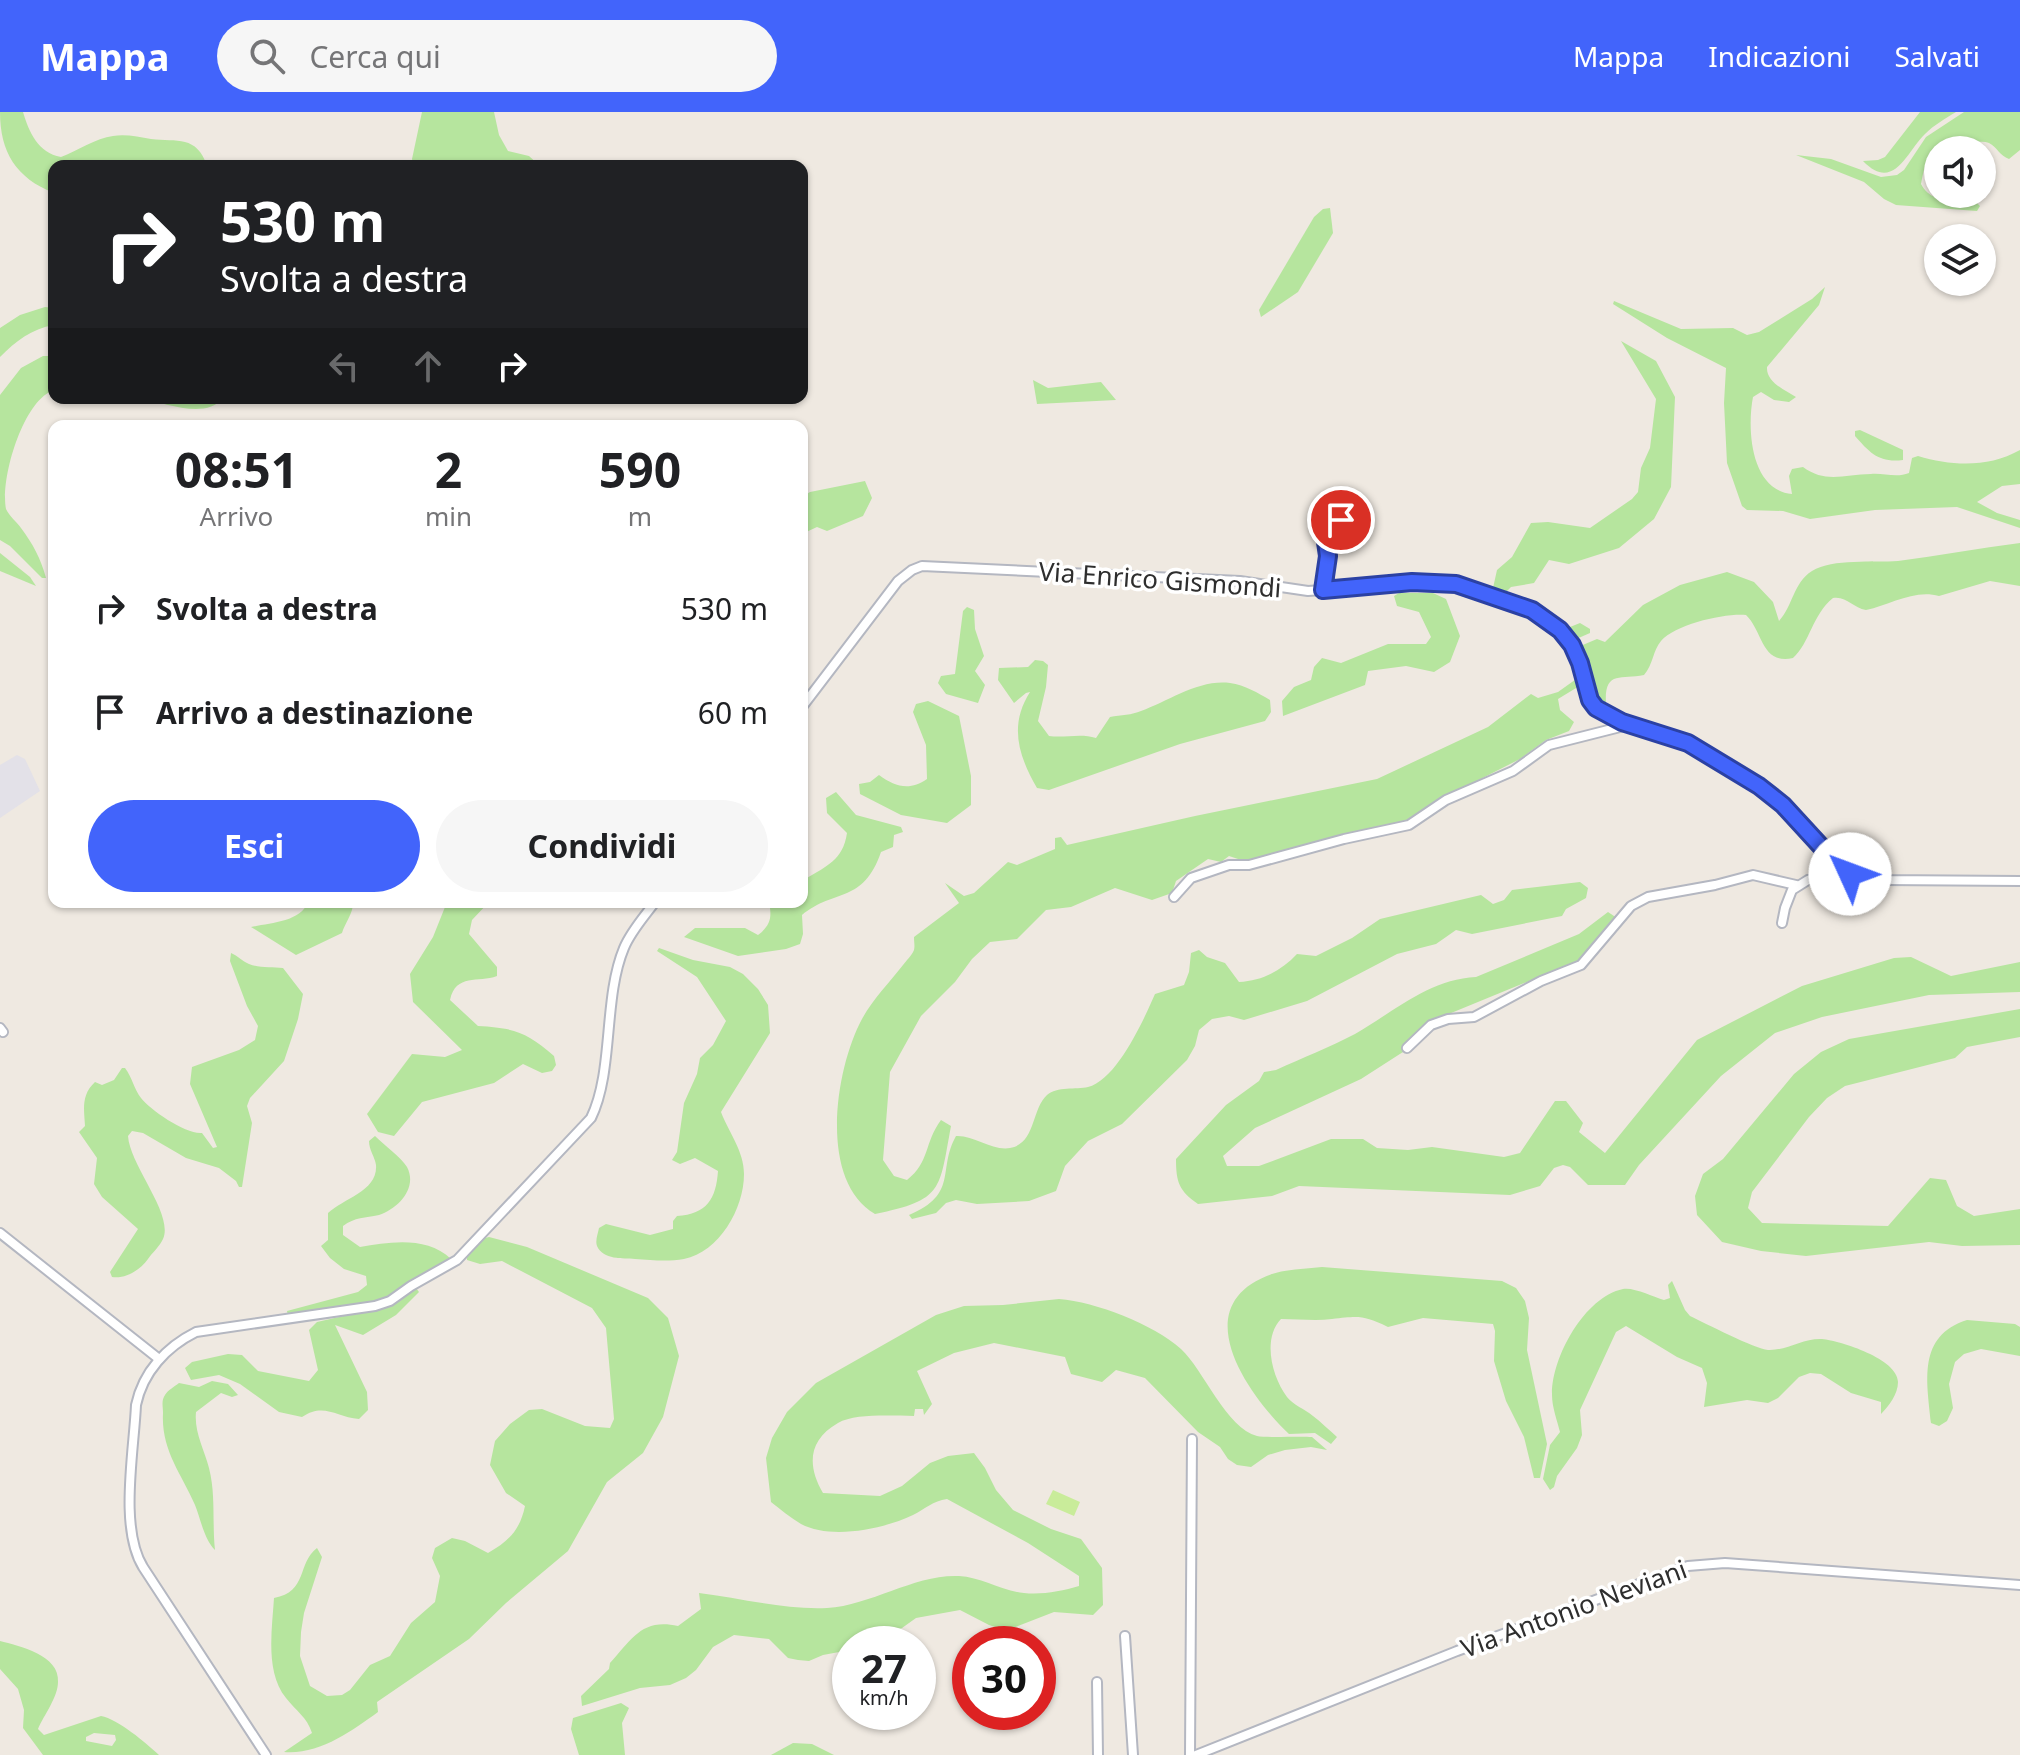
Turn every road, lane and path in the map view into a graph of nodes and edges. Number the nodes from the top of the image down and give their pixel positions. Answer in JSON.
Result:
{"nodes":[{"id":1,"x":1356,"y":498,"type":"dead end"},
{"id":2,"x":1323,"y":590,"type":"junction"},
{"id":3,"x":808,"y":699,"type":"edge"},
{"id":4,"x":1633,"y":724,"type":"junction"},
{"id":5,"x":1850,"y":874,"type":"junction"},
{"id":6,"x":2020,"y":881,"type":"edge"},
{"id":7,"x":1796,"y":885,"type":"junction"},
{"id":8,"x":1174,"y":897,"type":"dead end"},
{"id":9,"x":651,"y":908,"type":"edge"},
{"id":10,"x":1782,"y":923,"type":"dead end"},
{"id":11,"x":1407,"y":1048,"type":"dead end"},
{"id":12,"x":0,"y":1233,"type":"edge"},
{"id":13,"x":159,"y":1359,"type":"junction"},
{"id":14,"x":1192,"y":1439,"type":"dead end"},
{"id":15,"x":2020,"y":1585,"type":"edge"},
{"id":16,"x":1125,"y":1636,"type":"dead end"},
{"id":17,"x":1097,"y":1682,"type":"dead end"},
{"id":18,"x":266,"y":1755,"type":"edge"},
{"id":19,"x":1098,"y":1755,"type":"edge"},
{"id":20,"x":1133,"y":1755,"type":"edge"},
{"id":21,"x":1193,"y":1755,"type":"edge"}],
"edges":[{"from":1,"to":2,"type":"street"},
{"from":2,"to":3,"type":"street","name":"Via Enrico Gismondi"},
{"from":2,"to":4,"type":"street","name":"Via Enrico Gismondi"},
{"from":4,"to":5,"type":"street","name":"Via Enrico Gismondi"},
{"from":4,"to":8,"type":"street"},
{"from":5,"to":6,"type":"street"},
{"from":5,"to":7,"type":"street"},
{"from":7,"to":10,"type":"street"},
{"from":7,"to":11,"type":"street"},
{"from":9,"to":13,"type":"street"},
{"from":12,"to":13,"type":"street"},
{"from":13,"to":18,"type":"street"},
{"from":14,"to":21,"type":"street"},
{"from":15,"to":21,"type":"street","name":"Via Antonio Neviani"},
{"from":16,"to":20,"type":"street"},
{"from":17,"to":19,"type":"street"}]}
